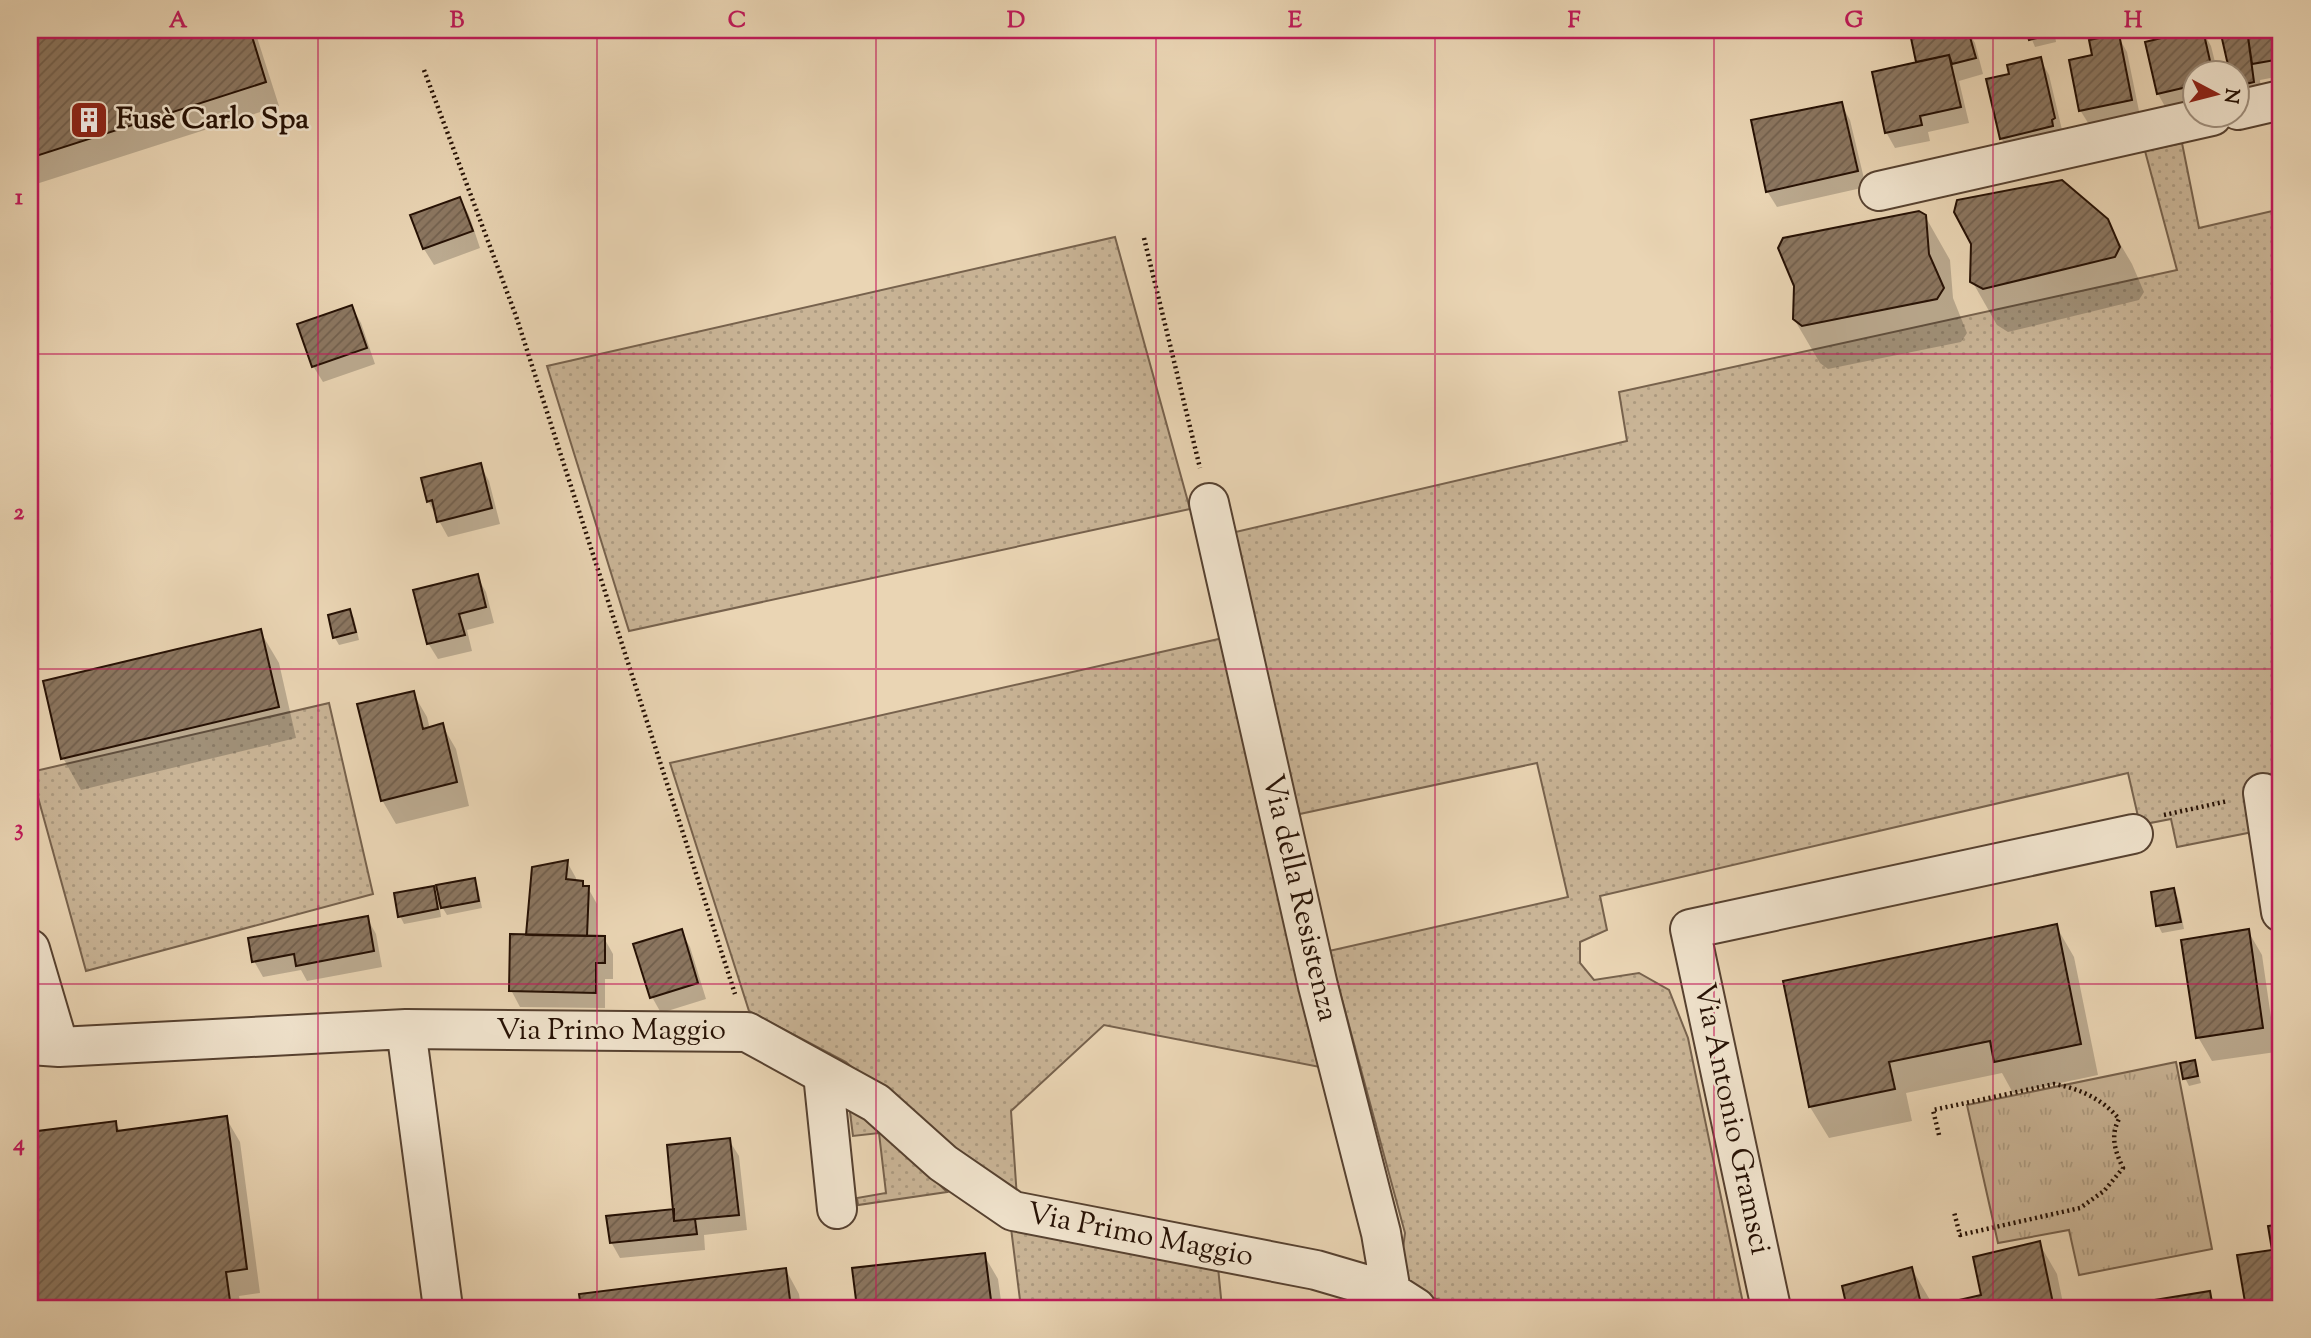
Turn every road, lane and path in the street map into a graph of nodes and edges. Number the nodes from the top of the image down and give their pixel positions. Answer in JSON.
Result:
{"nodes":[{"id":1,"x":424,"y":70,"type":"dead end"},
{"id":2,"x":2281,"y":100,"type":"edge"},
{"id":3,"x":2252,"y":107,"type":"edge"},
{"id":4,"x":2182,"y":123,"type":"edge"},
{"id":5,"x":1879,"y":191,"type":"dead end"},
{"id":6,"x":1144,"y":238,"type":"dead end"},
{"id":7,"x":1209,"y":503,"type":"joint"},
{"id":8,"x":2263,"y":793,"type":"joint"},
{"id":9,"x":2133,"y":834,"type":"joint"},
{"id":10,"x":2281,"y":912,"type":"edge"},
{"id":11,"x":30,"y":949,"type":"edge"},
{"id":12,"x":406,"y":1029,"type":"junction"},
{"id":13,"x":747,"y":1032,"type":"junction"},
{"id":14,"x":44,"y":1046,"type":"edge"},
{"id":15,"x":822,"y":1074,"type":"junction"},
{"id":16,"x":1939,"y":1135,"type":"dead end"},
{"id":17,"x":837,"y":1209,"type":"dead end"},
{"id":18,"x":1954,"y":1212,"type":"dead end"},
{"id":19,"x":1404,"y":1300,"type":"edge"},
{"id":20,"x":443,"y":1308,"type":"edge"},
{"id":21,"x":1771,"y":1308,"type":"edge"}],
"edges":[{"from":1,"to":13,"type":"path"},
{"from":2,"to":3,"type":"street"},
{"from":4,"to":5,"type":"street"},
{"from":6,"to":7,"type":"path"},
{"from":7,"to":19,"type":"street","name":"Via della Resistenza"},
{"from":8,"to":9,"type":"path"},
{"from":8,"to":10,"type":"street"},
{"from":9,"to":21,"type":"street","name":"Via Antonio Gramsci"},
{"from":11,"to":14,"type":"street"},
{"from":12,"to":13,"type":"street","name":"Via Primo Maggio"},
{"from":12,"to":14,"type":"street","name":"Via Primo Maggio"},
{"from":12,"to":20,"type":"street"},
{"from":13,"to":15,"type":"street","name":"Via Primo Maggio"},
{"from":15,"to":17,"type":"street"},
{"from":15,"to":19,"type":"street","name":"Via Primo Maggio"},
{"from":16,"to":18,"type":"path"}]}
